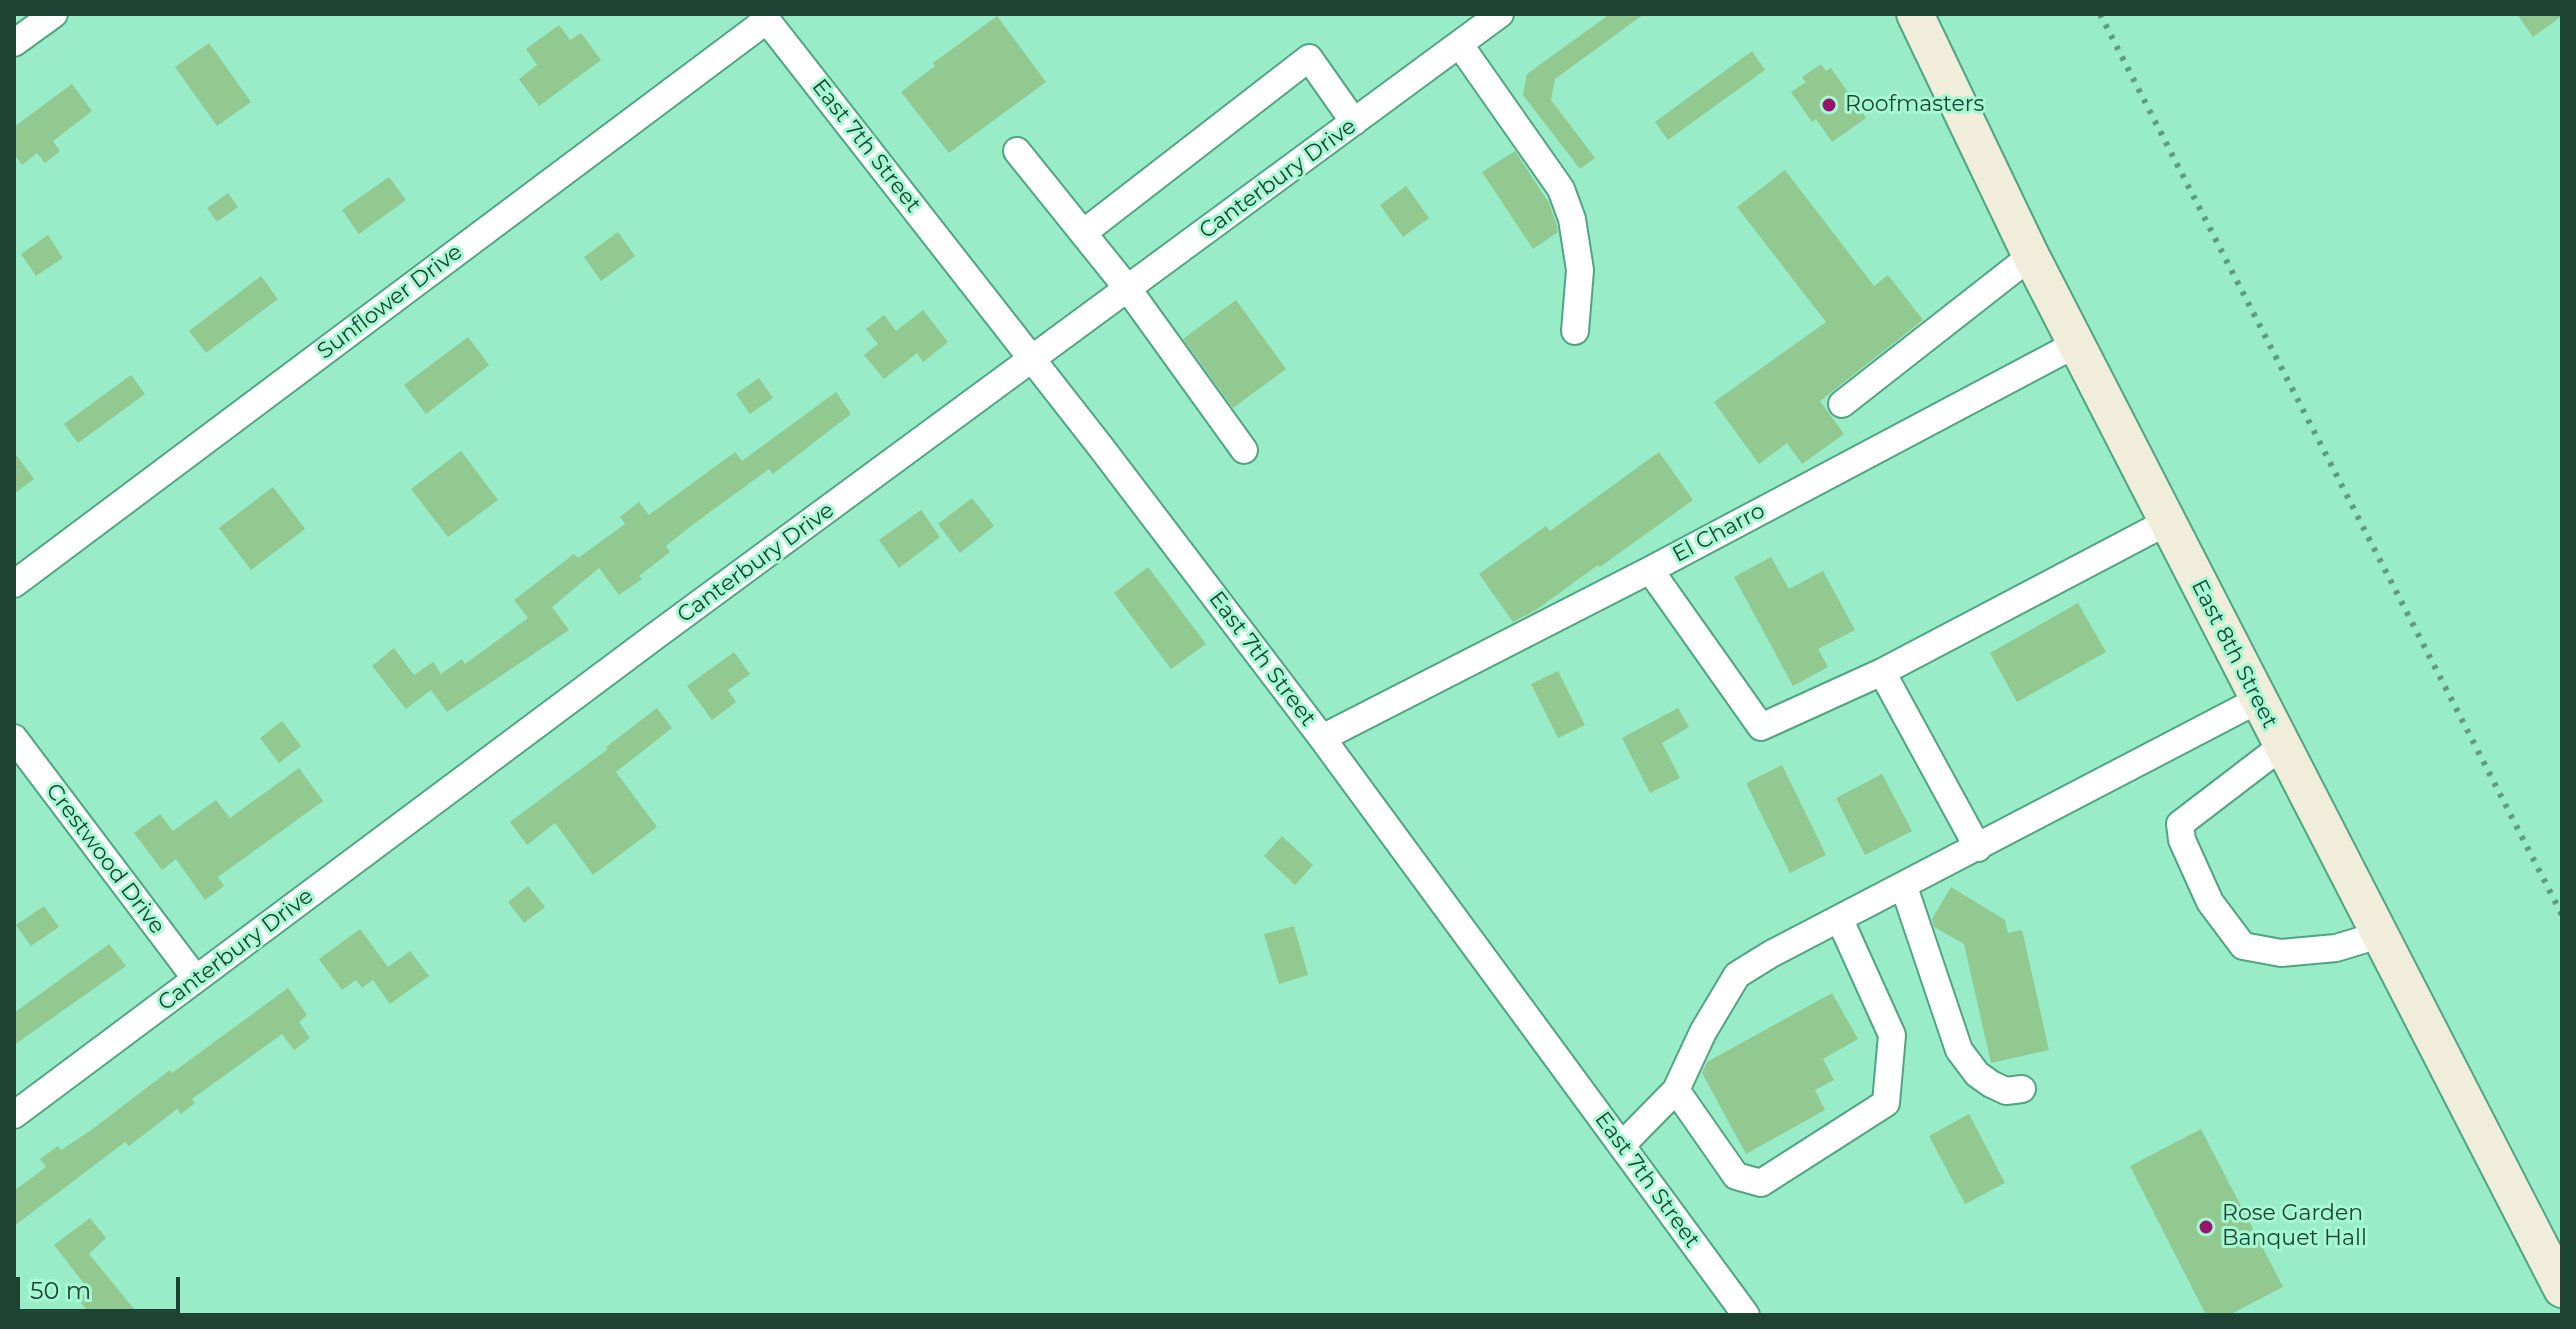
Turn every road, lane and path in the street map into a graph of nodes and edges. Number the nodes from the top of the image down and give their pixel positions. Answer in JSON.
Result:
{"nodes":[{"id":1,"x":54,"y":14,"type":"edge"},
{"id":2,"x":1500,"y":14,"type":"edge"},
{"id":3,"x":1915,"y":14,"type":"edge"},
{"id":4,"x":765,"y":17,"type":"edge"},
{"id":5,"x":14,"y":43,"type":"edge"},
{"id":6,"x":1460,"y":45,"type":"junction"},
{"id":7,"x":1354,"y":122,"type":"junction"},
{"id":8,"x":1017,"y":151,"type":"dead end"},
{"id":9,"x":1083,"y":233,"type":"junction"},
{"id":10,"x":2031,"y":256,"type":"junction"},
{"id":11,"x":1128,"y":289,"type":"junction"},
{"id":12,"x":1575,"y":331,"type":"dead end"},
{"id":13,"x":2076,"y":344,"type":"junction"},
{"id":14,"x":1032,"y":360,"type":"junction"},
{"id":15,"x":1842,"y":404,"type":"dead end"},
{"id":16,"x":1244,"y":450,"type":"dead end"},
{"id":17,"x":2167,"y":522,"type":"junction"},
{"id":18,"x":1650,"y":570,"type":"junction"},
{"id":19,"x":14,"y":584,"type":"edge"},
{"id":20,"x":1882,"y":672,"type":"junction"},
{"id":21,"x":2258,"y":700,"type":"junction"},
{"id":22,"x":14,"y":738,"type":"edge"},
{"id":23,"x":1322,"y":738,"type":"junction"},
{"id":24,"x":2282,"y":746,"type":"junction"},
{"id":25,"x":1978,"y":848,"type":"junction"},
{"id":26,"x":1904,"y":887,"type":"junction"},
{"id":27,"x":1840,"y":920,"type":"junction"},
{"id":28,"x":2379,"y":935,"type":"junction"},
{"id":29,"x":196,"y":979,"type":"junction"},
{"id":30,"x":2022,"y":1089,"type":"dead end"},
{"id":31,"x":1676,"y":1090,"type":"junction"},
{"id":32,"x":14,"y":1115,"type":"edge"},
{"id":33,"x":1622,"y":1145,"type":"junction"},
{"id":34,"x":2562,"y":1289,"type":"edge"},
{"id":35,"x":1746,"y":1315,"type":"edge"}],
"edges":[{"from":1,"to":5,"type":"street"},
{"from":2,"to":6,"type":"street","name":"Canterbury Drive"},
{"from":3,"to":10,"type":"main road","name":"East 8th Street"},
{"from":4,"to":14,"type":"street","name":"East 7th Street"},
{"from":4,"to":19,"type":"street","name":"Sunflower Drive"},
{"from":6,"to":7,"type":"street","name":"Canterbury Drive"},
{"from":6,"to":12,"type":"street"},
{"from":7,"to":9,"type":"street"},
{"from":7,"to":11,"type":"street","name":"Canterbury Drive"},
{"from":8,"to":9,"type":"street"},
{"from":9,"to":11,"type":"street"},
{"from":10,"to":13,"type":"main road","name":"East 8th Street"},
{"from":10,"to":15,"type":"street"},
{"from":11,"to":14,"type":"street","name":"Canterbury Drive"},
{"from":11,"to":16,"type":"street"},
{"from":13,"to":17,"type":"main road","name":"East 8th Street"},
{"from":13,"to":18,"type":"street","name":"El Charro"},
{"from":14,"to":23,"type":"street","name":"East 7th Street"},
{"from":14,"to":29,"type":"street","name":"Canterbury Drive"},
{"from":17,"to":20,"type":"street"},
{"from":17,"to":21,"type":"main road","name":"East 8th Street"},
{"from":18,"to":20,"type":"street","name":"El Charro"},
{"from":18,"to":23,"type":"street"},
{"from":20,"to":25,"type":"street"},
{"from":21,"to":24,"type":"main road","name":"East 8th Street"},
{"from":21,"to":25,"type":"street"},
{"from":22,"to":29,"type":"street","name":"Crestwood Drive"},
{"from":23,"to":33,"type":"street","name":"East 7th Street"},
{"from":24,"to":28,"type":"main road","name":"East 8th Street"},
{"from":24,"to":28,"type":"street"},
{"from":25,"to":26,"type":"street"},
{"from":26,"to":27,"type":"street"},
{"from":26,"to":30,"type":"street"},
{"from":27,"to":31,"type":"street"},
{"from":27,"to":31,"type":"street"},
{"from":28,"to":34,"type":"main road","name":"East 8th Street"},
{"from":29,"to":32,"type":"street","name":"Canterbury Drive"},
{"from":31,"to":33,"type":"street"},
{"from":33,"to":35,"type":"street","name":"East 7th Street"}]}
